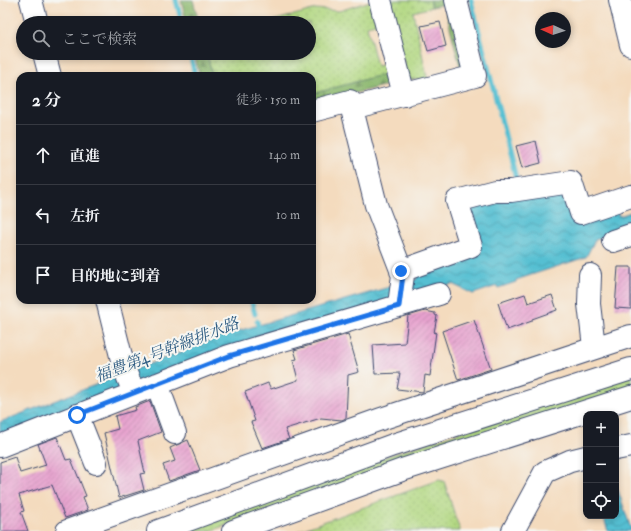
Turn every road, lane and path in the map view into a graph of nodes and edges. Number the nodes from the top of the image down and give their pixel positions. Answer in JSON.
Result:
{"nodes":[{"id":1,"x":31,"y":0,"type":"edge"},
{"id":2,"x":380,"y":0,"type":"edge"},
{"id":3,"x":456,"y":0,"type":"edge"},
{"id":4,"x":620,"y":0,"type":"edge"},
{"id":5,"x":35,"y":16,"type":"edge"},
{"id":6,"x":631,"y":44,"type":"edge"},
{"id":7,"x":46,"y":60,"type":"edge"},
{"id":8,"x":49,"y":72,"type":"edge"},
{"id":9,"x":404,"y":95,"type":"junction"},
{"id":10,"x":352,"y":108,"type":"junction"},
{"id":11,"x":316,"y":110,"type":"edge"},
{"id":12,"x":631,"y":196,"type":"edge"},
{"id":13,"x":402,"y":273,"type":"junction"},
{"id":14,"x":590,"y":275,"type":"dead end"},
{"id":15,"x":439,"y":294,"type":"dead end"},
{"id":16,"x":108,"y":304,"type":"edge"},
{"id":17,"x":399,"y":305,"type":"junction"},
{"id":18,"x":631,"y":336,"type":"edge"},
{"id":19,"x":594,"y":347,"type":"junction"},
{"id":20,"x":631,"y":369,"type":"edge"},
{"id":21,"x":157,"y":384,"type":"junction"},
{"id":22,"x":133,"y":391,"type":"junction"},
{"id":23,"x":631,"y":397,"type":"edge"},
{"id":24,"x":77,"y":415,"type":"junction"},
{"id":25,"x":175,"y":433,"type":"dead end"},
{"id":26,"x":0,"y":446,"type":"edge"},
{"id":27,"x":578,"y":459,"type":"edge"},
{"id":28,"x":96,"y":462,"type":"dead end"},
{"id":29,"x":67,"y":531,"type":"edge"},
{"id":30,"x":158,"y":531,"type":"edge"},
{"id":31,"x":233,"y":531,"type":"edge"},
{"id":32,"x":513,"y":531,"type":"edge"}],
"edges":[{"from":1,"to":5,"type":"street"},
{"from":2,"to":9,"type":"street"},
{"from":3,"to":9,"type":"street"},
{"from":4,"to":6,"type":"street"},
{"from":7,"to":8,"type":"street"},
{"from":9,"to":10,"type":"street"},
{"from":10,"to":11,"type":"street"},
{"from":10,"to":13,"type":"street"},
{"from":12,"to":13,"type":"street"},
{"from":13,"to":17,"type":"street"},
{"from":14,"to":19,"type":"street"},
{"from":15,"to":17,"type":"street"},
{"from":16,"to":22,"type":"street"},
{"from":17,"to":21,"type":"street"},
{"from":18,"to":19,"type":"street"},
{"from":19,"to":29,"type":"street"},
{"from":20,"to":30,"type":"street"},
{"from":21,"to":22,"type":"street"},
{"from":21,"to":25,"type":"street"},
{"from":22,"to":24,"type":"street"},
{"from":23,"to":31,"type":"street"},
{"from":24,"to":26,"type":"street"},
{"from":24,"to":28,"type":"street"},
{"from":27,"to":32,"type":"street"}]}
